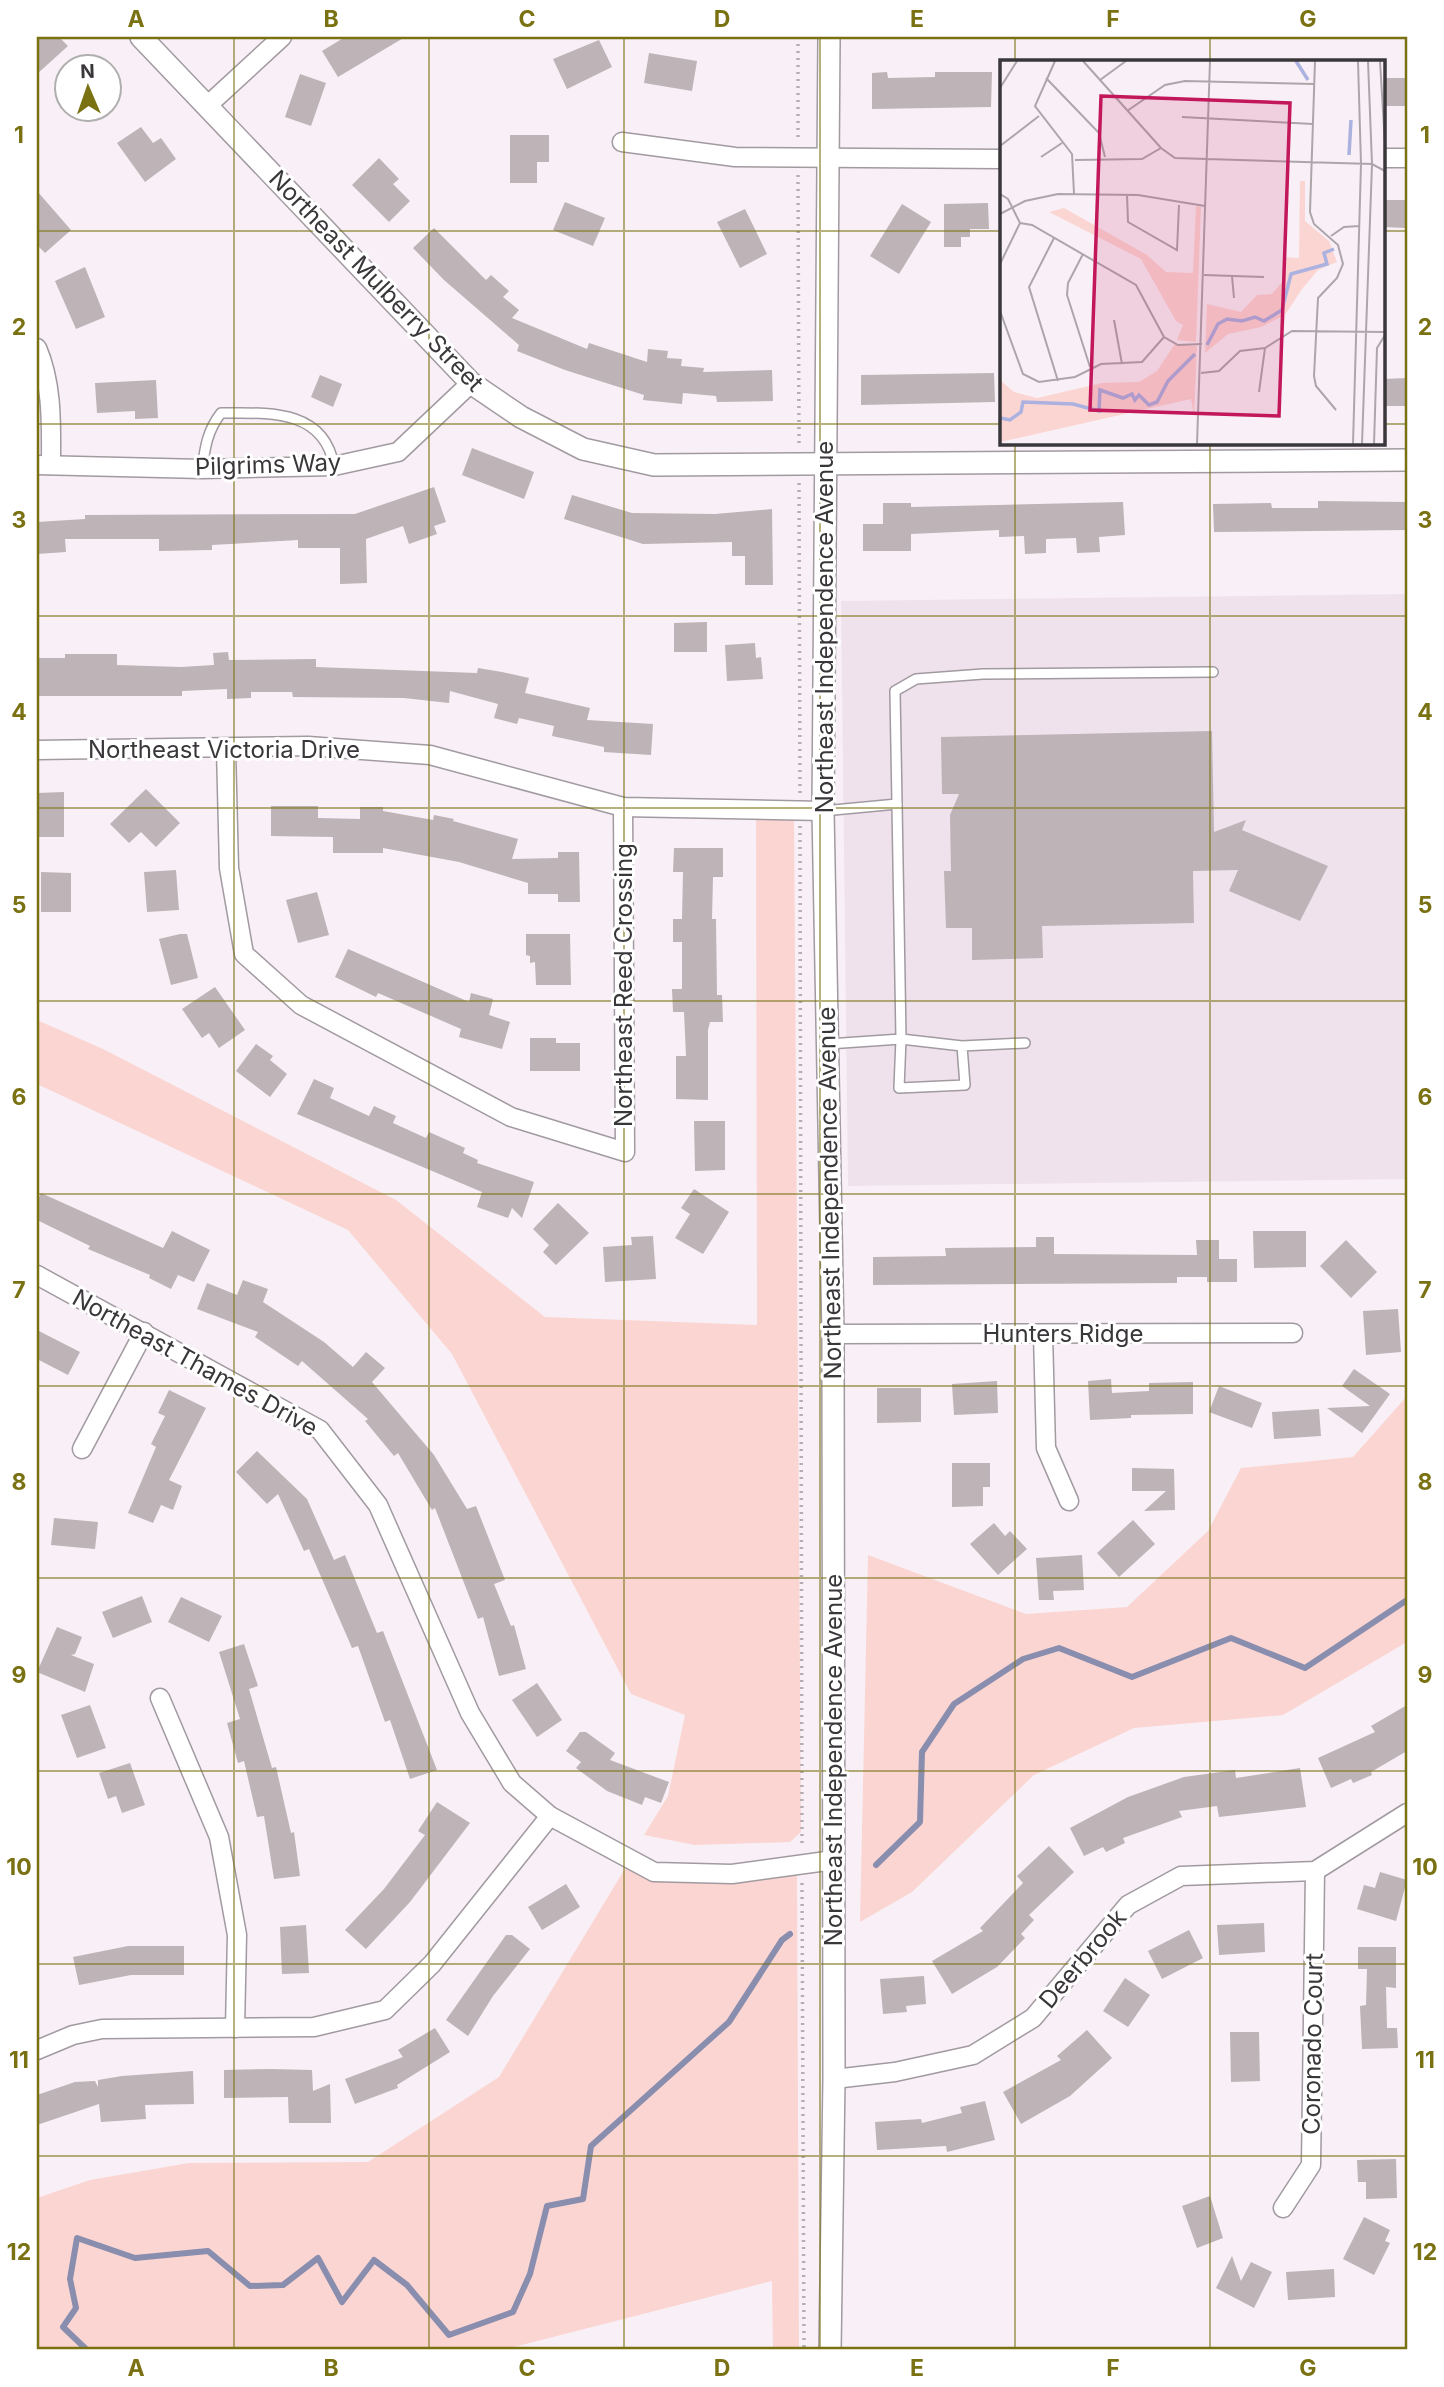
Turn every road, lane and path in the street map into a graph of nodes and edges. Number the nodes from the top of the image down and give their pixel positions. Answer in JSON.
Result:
{"nodes":[{"id":1,"x":142,"y":37,"type":"edge"},
{"id":2,"x":282,"y":37,"type":"edge"},
{"id":3,"x":798,"y":37,"type":"edge"},
{"id":4,"x":829,"y":37,"type":"edge"},
{"id":5,"x":207,"y":106,"type":"junction"},
{"id":6,"x":622,"y":142,"type":"dead end"},
{"id":7,"x":1384,"y":158,"type":"edge"},
{"id":8,"x":1407,"y":158,"type":"edge"},
{"id":9,"x":798,"y":159,"type":"junction"},
{"id":10,"x":1000,"y":159,"type":"edge"},
{"id":11,"x":830,"y":160,"type":"junction"},
{"id":12,"x":37,"y":348,"type":"edge"},
{"id":13,"x":471,"y":383,"type":"junction"},
{"id":14,"x":1407,"y":460,"type":"edge"},
{"id":15,"x":799,"y":464,"type":"junction"},
{"id":16,"x":825,"y":464,"type":"junction"},
{"id":17,"x":44,"y":465,"type":"edge"},
{"id":18,"x":334,"y":466,"type":"junction"},
{"id":19,"x":202,"y":469,"type":"junction"},
{"id":20,"x":1213,"y":673,"type":"dead end"},
{"id":21,"x":226,"y":749,"type":"junction"},
{"id":22,"x":37,"y":750,"type":"edge"},
{"id":23,"x":897,"y":804,"type":"junction"},
{"id":24,"x":622,"y":807,"type":"junction"},
{"id":25,"x":800,"y":810,"type":"junction"},
{"id":26,"x":823,"y":811,"type":"junction"},
{"id":27,"x":901,"y":1039,"type":"junction"},
{"id":28,"x":1025,"y":1043,"type":"dead end"},
{"id":29,"x":828,"y":1044,"type":"junction"},
{"id":30,"x":962,"y":1046,"type":"junction"},
{"id":31,"x":37,"y":1275,"type":"edge"},
{"id":32,"x":144,"y":1332,"type":"junction"},
{"id":33,"x":1293,"y":1333,"type":"dead end"},
{"id":34,"x":833,"y":1334,"type":"junction"},
{"id":35,"x":1043,"y":1334,"type":"junction"},
{"id":36,"x":82,"y":1449,"type":"dead end"},
{"id":37,"x":1069,"y":1501,"type":"dead end"},
{"id":38,"x":160,"y":1698,"type":"dead end"},
{"id":39,"x":1407,"y":1813,"type":"edge"},
{"id":40,"x":550,"y":1816,"type":"junction"},
{"id":41,"x":834,"y":1860,"type":"junction"},
{"id":42,"x":802,"y":1865,"type":"junction"},
{"id":43,"x":1315,"y":1871,"type":"junction"},
{"id":44,"x":235,"y":2028,"type":"junction"},
{"id":45,"x":37,"y":2050,"type":"edge"},
{"id":46,"x":834,"y":2079,"type":"junction"},
{"id":47,"x":1283,"y":2208,"type":"dead end"},
{"id":48,"x":804,"y":2350,"type":"edge"},
{"id":49,"x":830,"y":2350,"type":"edge"}],
"edges":[{"from":1,"to":5,"type":"street","name":"Northeast Mulberry Street"},
{"from":2,"to":5,"type":"street"},
{"from":3,"to":9,"type":"path"},
{"from":4,"to":11,"type":"street","name":"Northeast Independence Avenue"},
{"from":5,"to":13,"type":"street","name":"Northeast Mulberry Street"},
{"from":6,"to":9,"type":"street"},
{"from":7,"to":8,"type":"street"},
{"from":9,"to":11,"type":"street"},
{"from":9,"to":15,"type":"path"},
{"from":10,"to":11,"type":"street"},
{"from":11,"to":16,"type":"street","name":"Northeast Independence Avenue"},
{"from":12,"to":17,"type":"street"},
{"from":13,"to":15,"type":"street","name":"Northeast Mulberry Street"},
{"from":13,"to":18,"type":"street","name":"Pilgrims Way"},
{"from":14,"to":16,"type":"street","name":"Northeast Mulberry Street"},
{"from":15,"to":16,"type":"street","name":"Northeast Mulberry Street"},
{"from":15,"to":25,"type":"path"},
{"from":16,"to":26,"type":"street","name":"Northeast Independence Avenue"},
{"from":17,"to":19,"type":"street","name":"Pilgrims Way"},
{"from":18,"to":19,"type":"street","name":"Pilgrims Way"},
{"from":18,"to":19,"type":"lane"},
{"from":20,"to":23,"type":"lane"},
{"from":21,"to":22,"type":"street","name":"Northeast Victoria Drive"},
{"from":21,"to":24,"type":"street","name":"Northeast Victoria Drive"},
{"from":21,"to":24,"type":"street","name":"Northeast Reed Crossing"},
{"from":23,"to":26,"type":"lane"},
{"from":23,"to":27,"type":"lane"},
{"from":24,"to":25,"type":"street","name":"Northeast Victoria Drive"},
{"from":25,"to":26,"type":"street","name":"Northeast Victoria Drive"},
{"from":25,"to":42,"type":"path"},
{"from":26,"to":29,"type":"street","name":"Northeast Independence Avenue"},
{"from":27,"to":29,"type":"lane"},
{"from":27,"to":30,"type":"lane"},
{"from":27,"to":30,"type":"lane"},
{"from":28,"to":30,"type":"lane"},
{"from":29,"to":34,"type":"street","name":"Northeast Independence Avenue"},
{"from":31,"to":32,"type":"street","name":"Northeast Thames Drive"},
{"from":32,"to":36,"type":"street"},
{"from":32,"to":40,"type":"street","name":"Northeast Thames Drive"},
{"from":33,"to":35,"type":"street","name":"Hunters Ridge"},
{"from":34,"to":35,"type":"street","name":"Hunters Ridge"},
{"from":34,"to":41,"type":"street","name":"Northeast Independence Avenue"},
{"from":35,"to":37,"type":"street"},
{"from":38,"to":44,"type":"street"},
{"from":39,"to":43,"type":"street"},
{"from":40,"to":42,"type":"street","name":"Northeast Thames Drive"},
{"from":40,"to":44,"type":"street"},
{"from":41,"to":42,"type":"street","name":"Northeast Thames Drive"},
{"from":41,"to":46,"type":"street","name":"Northeast Independence Avenue"},
{"from":42,"to":48,"type":"path"},
{"from":43,"to":46,"type":"street","name":"Deerbrook"},
{"from":43,"to":47,"type":"street","name":"Coronado Court"},
{"from":44,"to":45,"type":"street"},
{"from":46,"to":49,"type":"street","name":"Northeast Independence Avenue"}]}
